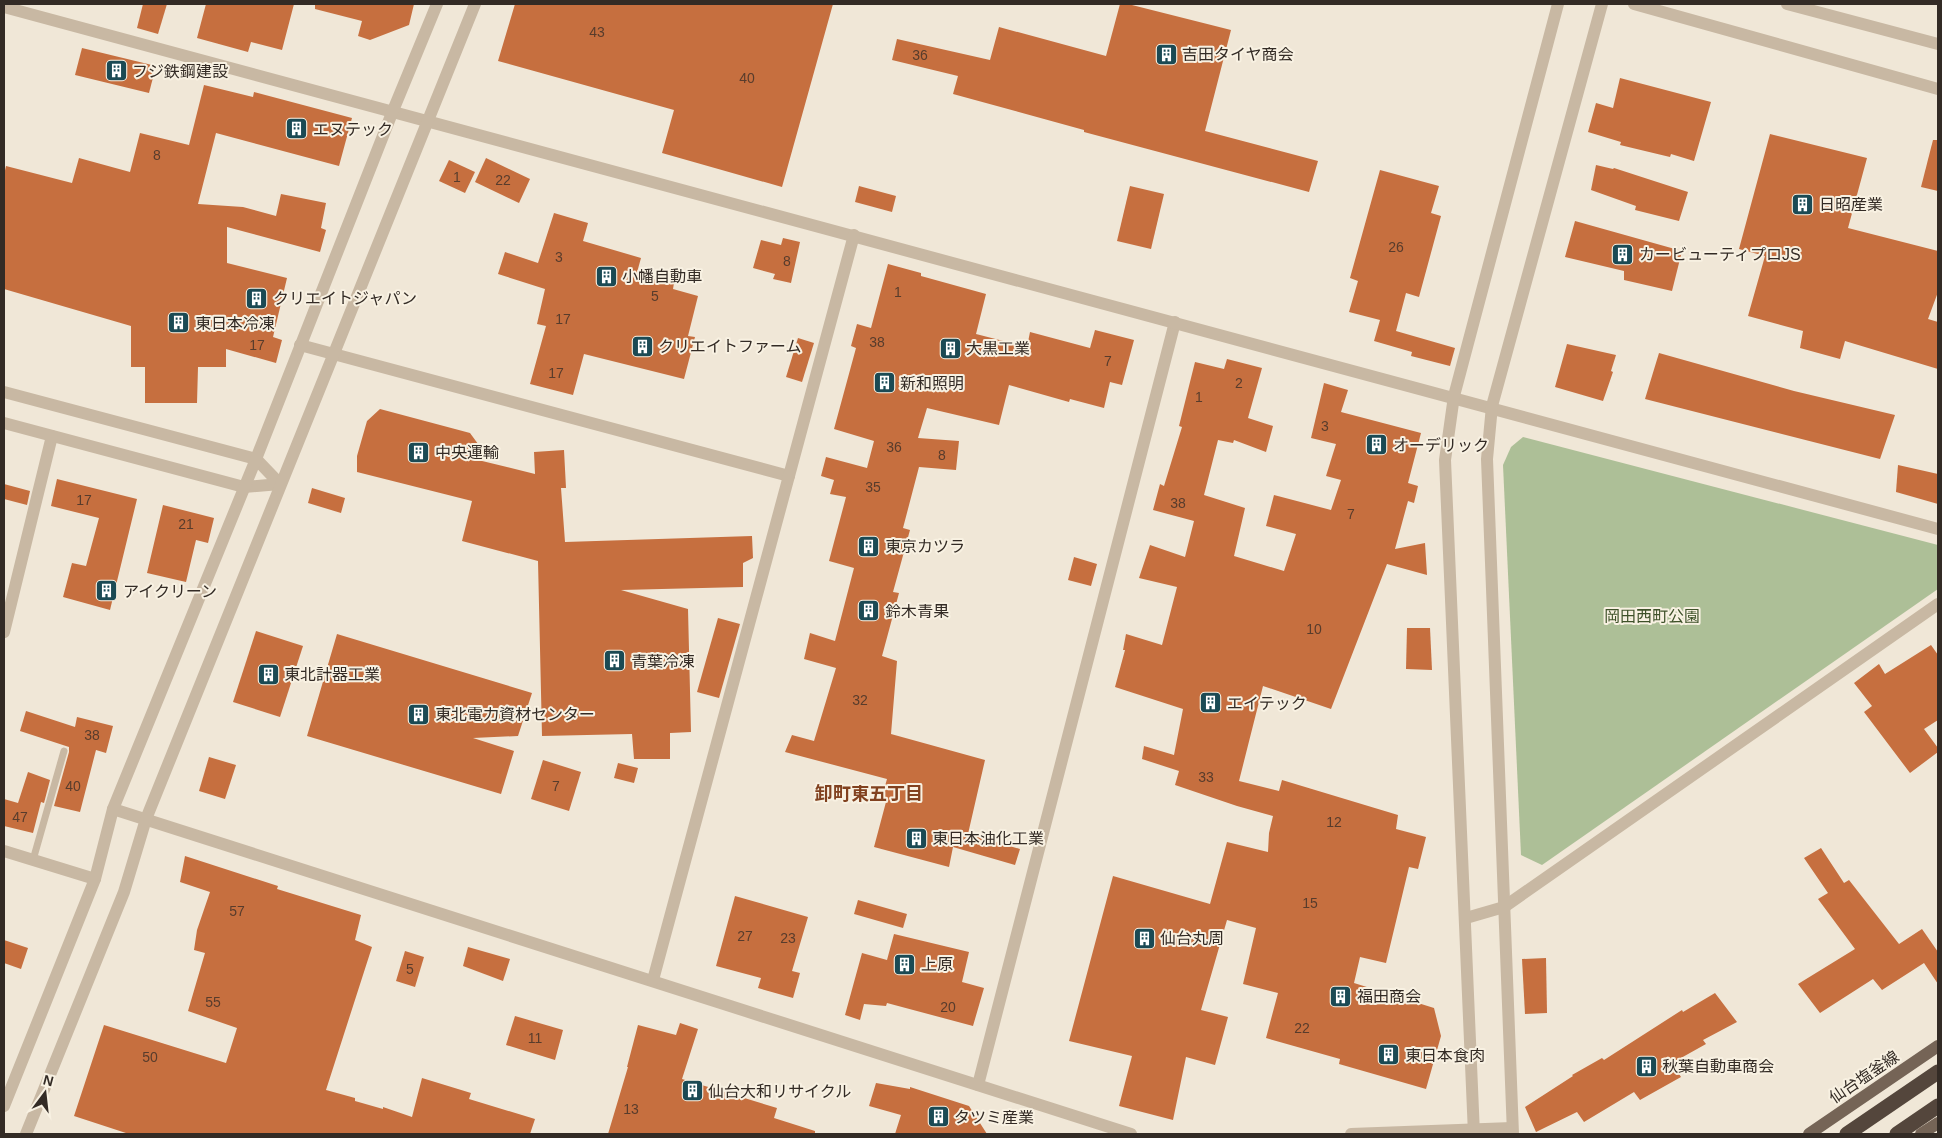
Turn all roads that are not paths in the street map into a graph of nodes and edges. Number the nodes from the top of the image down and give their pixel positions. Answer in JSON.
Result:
{"nodes":[{"id":1,"x":438,"y":4,"type":"edge"},
{"id":2,"x":475,"y":4,"type":"edge"},
{"id":3,"x":1558,"y":4,"type":"edge"},
{"id":4,"x":1602,"y":4,"type":"edge"},
{"id":5,"x":1634,"y":4,"type":"edge"},
{"id":6,"x":1788,"y":4,"type":"edge"},
{"id":7,"x":4,"y":7,"type":"edge"},
{"id":8,"x":1938,"y":44,"type":"edge"},
{"id":9,"x":1938,"y":89,"type":"edge"},
{"id":10,"x":392,"y":113,"type":"junction"},
{"id":11,"x":427,"y":122,"type":"junction"},
{"id":12,"x":854,"y":235,"type":"junction"},
{"id":13,"x":1175,"y":322,"type":"junction"},
{"id":14,"x":300,"y":345,"type":"junction"},
{"id":15,"x":334,"y":353,"type":"junction"},
{"id":16,"x":4,"y":392,"type":"edge"},
{"id":17,"x":1454,"y":396,"type":"junction"},
{"id":18,"x":1492,"y":406,"type":"junction"},
{"id":19,"x":4,"y":423,"type":"edge"},
{"id":20,"x":52,"y":436,"type":"junction"},
{"id":21,"x":256,"y":459,"type":"junction"},
{"id":22,"x":789,"y":476,"type":"junction"},
{"id":23,"x":280,"y":484,"type":"junction"},
{"id":24,"x":244,"y":487,"type":"junction"},
{"id":25,"x":1938,"y":529,"type":"edge"},
{"id":26,"x":1938,"y":604,"type":"edge"},
{"id":27,"x":4,"y":632,"type":"edge"},
{"id":28,"x":64,"y":751,"type":"dead end"},
{"id":29,"x":113,"y":809,"type":"junction"},
{"id":30,"x":146,"y":819,"type":"junction"},
{"id":31,"x":4,"y":851,"type":"edge"},
{"id":32,"x":33,"y":860,"type":"junction"},
{"id":33,"x":95,"y":879,"type":"junction"},
{"id":34,"x":1504,"y":906,"type":"junction"},
{"id":35,"x":1466,"y":918,"type":"junction"},
{"id":36,"x":653,"y":980,"type":"junction"},
{"id":37,"x":1938,"y":1046,"type":"edge"},
{"id":38,"x":1938,"y":1072,"type":"edge"},
{"id":39,"x":978,"y":1085,"type":"junction"},
{"id":40,"x":4,"y":1106,"type":"edge"},
{"id":41,"x":1938,"y":1106,"type":"edge"},
{"id":42,"x":1938,"y":1123,"type":"edge"},
{"id":43,"x":1513,"y":1131,"type":"edge"},
{"id":44,"x":1474,"y":1132,"type":"edge"},
{"id":45,"x":26,"y":1134,"type":"edge"},
{"id":46,"x":1131,"y":1134,"type":"edge"},
{"id":47,"x":1351,"y":1134,"type":"edge"},
{"id":48,"x":1809,"y":1134,"type":"edge"},
{"id":49,"x":1847,"y":1134,"type":"edge"},
{"id":50,"x":1897,"y":1134,"type":"edge"},
{"id":51,"x":1921,"y":1134,"type":"edge"}],
"edges":[{"from":1,"to":10,"type":"street"},
{"from":2,"to":11,"type":"street"},
{"from":3,"to":17,"type":"street"},
{"from":4,"to":18,"type":"street"},
{"from":5,"to":9,"type":"street"},
{"from":6,"to":8,"type":"street"},
{"from":7,"to":10,"type":"street"},
{"from":10,"to":11,"type":"street"},
{"from":10,"to":14,"type":"street"},
{"from":11,"to":12,"type":"street"},
{"from":11,"to":15,"type":"street"},
{"from":12,"to":13,"type":"street"},
{"from":12,"to":22,"type":"street"},
{"from":13,"to":17,"type":"street"},
{"from":13,"to":39,"type":"street"},
{"from":14,"to":15,"type":"street"},
{"from":14,"to":21,"type":"street"},
{"from":15,"to":22,"type":"street"},
{"from":15,"to":23,"type":"street"},
{"from":16,"to":21,"type":"street"},
{"from":17,"to":18,"type":"street"},
{"from":17,"to":35,"type":"street"},
{"from":18,"to":25,"type":"street"},
{"from":18,"to":34,"type":"street"},
{"from":19,"to":20,"type":"street"},
{"from":20,"to":24,"type":"street"},
{"from":20,"to":27,"type":"street"},
{"from":21,"to":23,"type":"street"},
{"from":21,"to":24,"type":"street"},
{"from":22,"to":36,"type":"street"},
{"from":23,"to":24,"type":"street"},
{"from":23,"to":30,"type":"street"},
{"from":24,"to":29,"type":"street"},
{"from":26,"to":34,"type":"street"},
{"from":28,"to":32,"type":"lane"},
{"from":29,"to":30,"type":"street"},
{"from":29,"to":33,"type":"street"},
{"from":30,"to":36,"type":"street"},
{"from":30,"to":45,"type":"street"},
{"from":31,"to":32,"type":"street"},
{"from":32,"to":33,"type":"street"},
{"from":33,"to":40,"type":"street"},
{"from":34,"to":35,"type":"street"},
{"from":34,"to":43,"type":"street"},
{"from":35,"to":44,"type":"street"},
{"from":36,"to":39,"type":"street"},
{"from":37,"to":48,"type":"main road","name":"仙台塩釜線"},
{"from":38,"to":49,"type":"highway"},
{"from":39,"to":46,"type":"street"},
{"from":41,"to":50,"type":"highway"},
{"from":42,"to":51,"type":"main road"},
{"from":43,"to":44,"type":"street"},
{"from":44,"to":47,"type":"street"}]}
